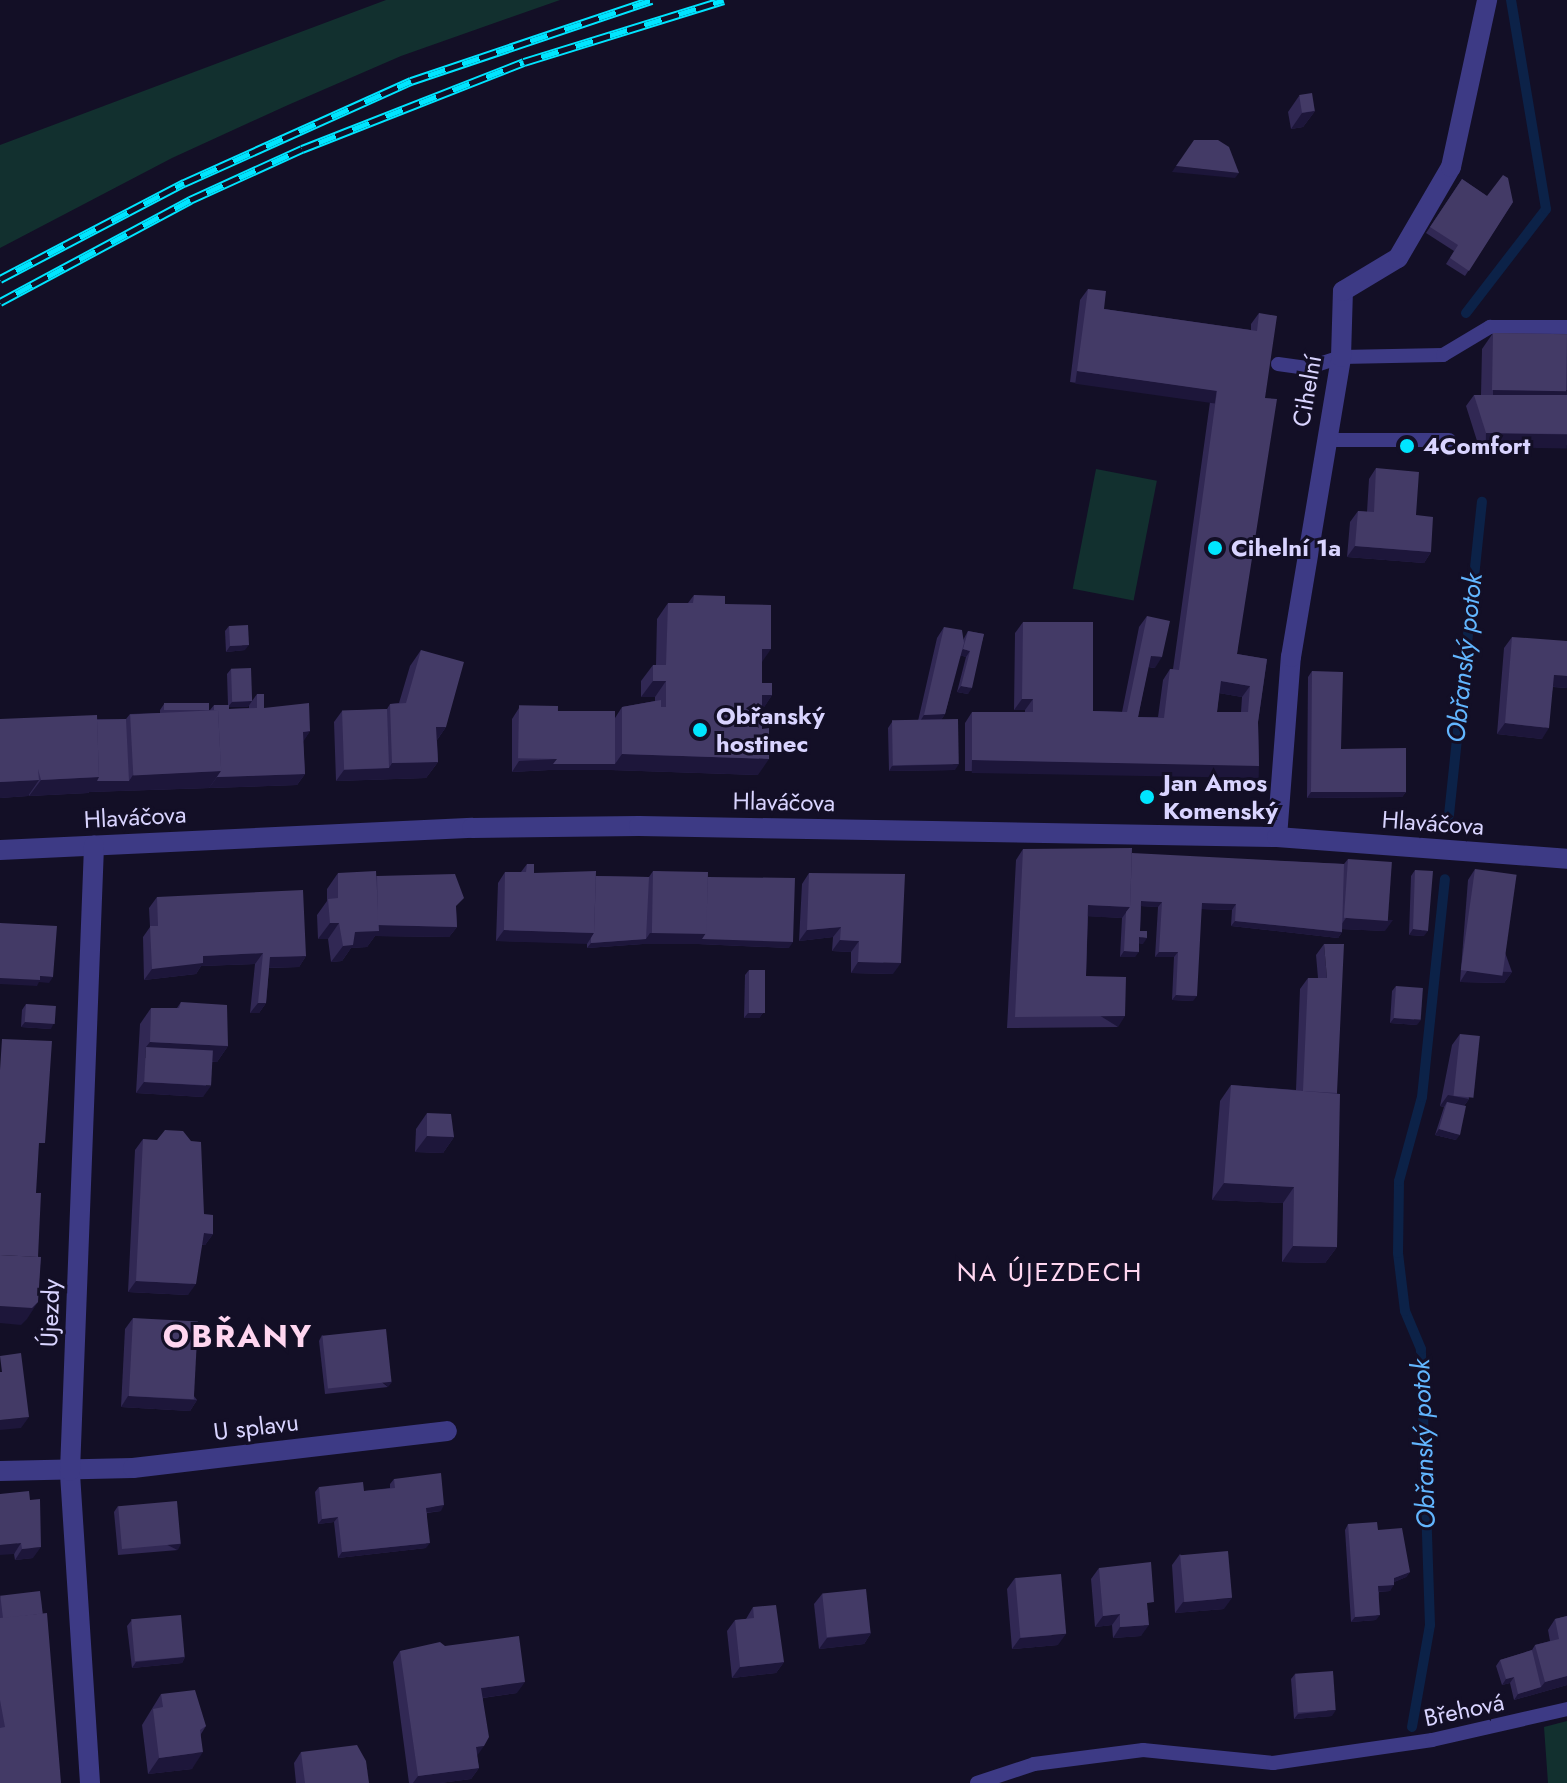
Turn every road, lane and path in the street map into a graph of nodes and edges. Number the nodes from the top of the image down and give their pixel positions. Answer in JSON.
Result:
{"nodes":[{"id":1,"x":1487,"y":0,"type":"edge"},
{"id":2,"x":1567,"y":327,"type":"edge"},
{"id":3,"x":1341,"y":357,"type":"junction"},
{"id":4,"x":1278,"y":364,"type":"dead end"},
{"id":5,"x":1325,"y":440,"type":"junction"},
{"id":6,"x":1449,"y":440,"type":"dead end"},
{"id":7,"x":1277,"y":837,"type":"junction"},
{"id":8,"x":94,"y":845,"type":"junction"},
{"id":9,"x":0,"y":850,"type":"edge"},
{"id":10,"x":1567,"y":859,"type":"edge"},
{"id":11,"x":447,"y":1431,"type":"dead end"},
{"id":12,"x":0,"y":1471,"type":"edge"},
{"id":13,"x":70,"y":1471,"type":"junction"},
{"id":14,"x":1567,"y":1709,"type":"edge"},
{"id":15,"x":90,"y":1783,"type":"edge"},
{"id":16,"x":977,"y":1783,"type":"edge"}],
"edges":[{"from":1,"to":3,"type":"street","name":"Cihelní"},
{"from":2,"to":3,"type":"lane"},
{"from":3,"to":4,"type":"lane"},
{"from":3,"to":5,"type":"street","name":"Cihelní"},
{"from":5,"to":6,"type":"lane"},
{"from":5,"to":7,"type":"street","name":"Cihelní"},
{"from":7,"to":8,"type":"street","name":"Hlaváčova"},
{"from":7,"to":10,"type":"street","name":"Hlaváčova"},
{"from":8,"to":9,"type":"street","name":"Hlaváčova"},
{"from":8,"to":13,"type":"street","name":"Újezdy"},
{"from":11,"to":13,"type":"street","name":"U splavu"},
{"from":12,"to":13,"type":"street","name":"U splavu"},
{"from":13,"to":15,"type":"street","name":"Újezdy"},
{"from":14,"to":16,"type":"lane","name":"Břehová"}]}
